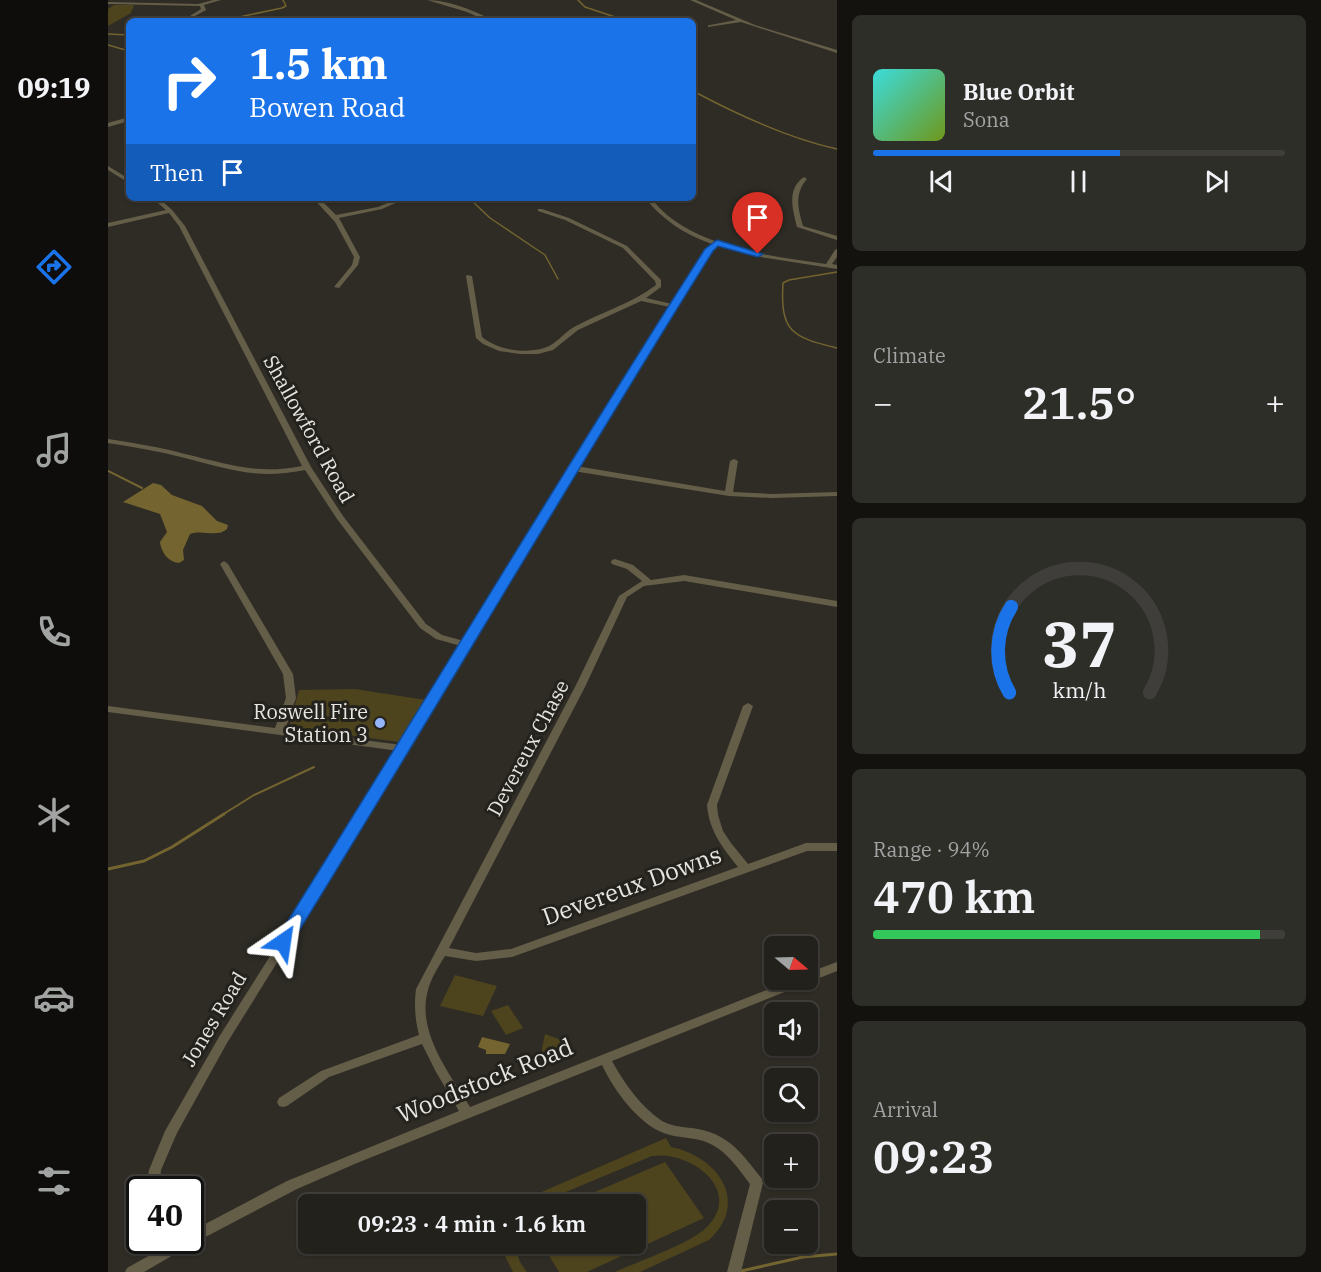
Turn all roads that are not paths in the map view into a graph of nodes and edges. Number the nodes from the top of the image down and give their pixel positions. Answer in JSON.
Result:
{"nodes":[{"id":1,"x":219,"y":0,"type":"edge"},
{"id":2,"x":429,"y":0,"type":"edge"},
{"id":3,"x":692,"y":0,"type":"edge"},
{"id":4,"x":108,"y":3,"type":"edge"},
{"id":5,"x":201,"y":4,"type":"junction"},
{"id":6,"x":169,"y":18,"type":"edge"},
{"id":7,"x":484,"y":18,"type":"edge"},
{"id":8,"x":741,"y":21,"type":"junction"},
{"id":9,"x":710,"y":26,"type":"dead end"},
{"id":10,"x":837,"y":52,"type":"edge"},
{"id":11,"x":126,"y":122,"type":"edge"},
{"id":12,"x":108,"y":127,"type":"edge"},
{"id":13,"x":108,"y":168,"type":"edge"},
{"id":14,"x":126,"y":179,"type":"edge"},
{"id":15,"x":804,"y":179,"type":"dead end"},
{"id":16,"x":158,"y":201,"type":"edge"},
{"id":17,"x":319,"y":201,"type":"edge"},
{"id":18,"x":399,"y":201,"type":"edge"},
{"id":19,"x":651,"y":201,"type":"edge"},
{"id":20,"x":540,"y":210,"type":"dead end"},
{"id":21,"x":170,"y":211,"type":"junction"},
{"id":22,"x":335,"y":217,"type":"junction"},
{"id":23,"x":108,"y":225,"type":"edge"},
{"id":24,"x":837,"y":238,"type":"edge"},
{"id":25,"x":717,"y":243,"type":"junction"},
{"id":26,"x":837,"y":244,"type":"edge"},
{"id":27,"x":836,"y":252,"type":"edge"},
{"id":28,"x":828,"y":266,"type":"junction"},
{"id":29,"x":837,"y":267,"type":"edge"},
{"id":30,"x":469,"y":276,"type":"dead end"},
{"id":31,"x":338,"y":287,"type":"dead end"},
{"id":32,"x":639,"y":299,"type":"junction"},
{"id":33,"x":675,"y":305,"type":"junction"},
{"id":34,"x":108,"y":441,"type":"edge"},
{"id":35,"x":734,"y":461,"type":"dead end"},
{"id":36,"x":307,"y":467,"type":"junction"},
{"id":37,"x":571,"y":468,"type":"junction"},
{"id":38,"x":729,"y":494,"type":"junction"},
{"id":39,"x":837,"y":494,"type":"edge"},
{"id":40,"x":615,"y":562,"type":"dead end"},
{"id":41,"x":224,"y":564,"type":"dead end"},
{"id":42,"x":648,"y":582,"type":"junction"},
{"id":43,"x":837,"y":604,"type":"edge"},
{"id":44,"x":468,"y":645,"type":"junction"},
{"id":45,"x":748,"y":706,"type":"dead end"},
{"id":46,"x":108,"y":709,"type":"edge"},
{"id":47,"x":279,"y":732,"type":"junction"},
{"id":48,"x":405,"y":749,"type":"junction"},
{"id":49,"x":837,"y":847,"type":"edge"},
{"id":50,"x":744,"y":867,"type":"junction"},
{"id":51,"x":441,"y":951,"type":"junction"},
{"id":52,"x":837,"y":966,"type":"edge"},
{"id":53,"x":818,"y":974,"type":"edge"},
{"id":54,"x":777,"y":990,"type":"edge"},
{"id":55,"x":424,"y":1038,"type":"junction"},
{"id":56,"x":604,"y":1058,"type":"junction"},
{"id":57,"x":283,"y":1102,"type":"dead end"},
{"id":58,"x":466,"y":1112,"type":"junction"},
{"id":59,"x":154,"y":1176,"type":"edge"},
{"id":60,"x":204,"y":1232,"type":"edge"},
{"id":61,"x":154,"y":1254,"type":"edge"},
{"id":62,"x":132,"y":1272,"type":"edge"},
{"id":63,"x":734,"y":1272,"type":"edge"}],
"edges":[{"from":1,"to":5,"type":"street"},
{"from":2,"to":7,"type":"street"},
{"from":3,"to":8,"type":"street"},
{"from":4,"to":5,"type":"street"},
{"from":5,"to":6,"type":"street"},
{"from":8,"to":9,"type":"street"},
{"from":8,"to":10,"type":"street"},
{"from":11,"to":12,"type":"street"},
{"from":13,"to":14,"type":"street"},
{"from":15,"to":24,"type":"street"},
{"from":16,"to":21,"type":"street","name":"Shallowford Road"},
{"from":17,"to":22,"type":"street"},
{"from":18,"to":22,"type":"street"},
{"from":19,"to":25,"type":"street"},
{"from":20,"to":32,"type":"street"},
{"from":21,"to":23,"type":"street"},
{"from":21,"to":36,"type":"street","name":"Shallowford Road"},
{"from":22,"to":31,"type":"street"},
{"from":25,"to":28,"type":"street"},
{"from":25,"to":33,"type":"street","name":"Jones Road"},
{"from":26,"to":27,"type":"street"},
{"from":27,"to":28,"type":"street"},
{"from":28,"to":29,"type":"street"},
{"from":30,"to":32,"type":"street"},
{"from":32,"to":33,"type":"street"},
{"from":33,"to":37,"type":"street","name":"Jones Road"},
{"from":34,"to":36,"type":"street"},
{"from":35,"to":38,"type":"street"},
{"from":36,"to":44,"type":"street","name":"Shallowford Road"},
{"from":37,"to":38,"type":"street"},
{"from":37,"to":44,"type":"street","name":"Jones Road"},
{"from":38,"to":39,"type":"street"},
{"from":40,"to":42,"type":"street"},
{"from":41,"to":47,"type":"street"},
{"from":42,"to":43,"type":"street","name":"Devereux Chase"},
{"from":42,"to":51,"type":"street","name":"Devereux Chase"},
{"from":44,"to":48,"type":"street","name":"Jones Road"},
{"from":45,"to":50,"type":"street"},
{"from":46,"to":47,"type":"street"},
{"from":47,"to":48,"type":"street"},
{"from":48,"to":59,"type":"street","name":"Jones Road"},
{"from":49,"to":50,"type":"street","name":"Devereux Downs"},
{"from":50,"to":51,"type":"street","name":"Devereux Downs"},
{"from":51,"to":55,"type":"street","name":"Devereux Chase"},
{"from":52,"to":53,"type":"street"},
{"from":54,"to":56,"type":"street","name":"Woodstock Road"},
{"from":55,"to":57,"type":"street"},
{"from":55,"to":58,"type":"street","name":"Devereux Chase"},
{"from":56,"to":58,"type":"street","name":"Woodstock Road"},
{"from":56,"to":63,"type":"street"},
{"from":58,"to":60,"type":"street","name":"Woodstock Road"},
{"from":61,"to":62,"type":"street","name":"Woodstock Road"}]}
